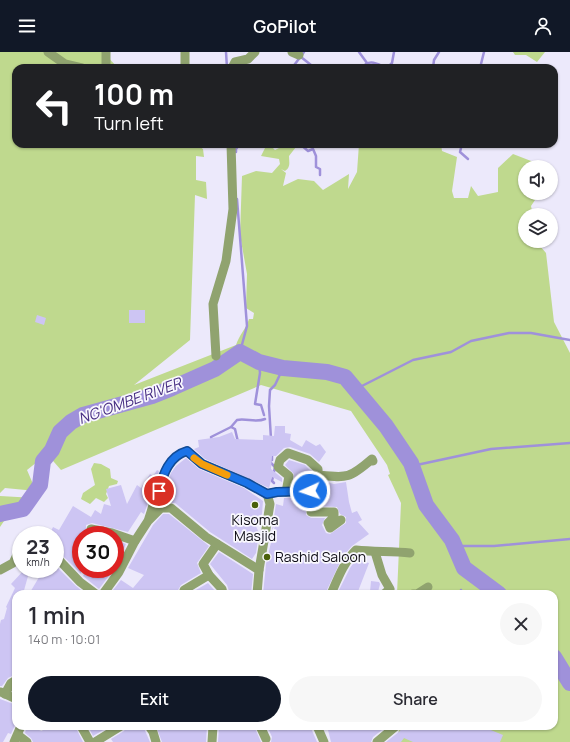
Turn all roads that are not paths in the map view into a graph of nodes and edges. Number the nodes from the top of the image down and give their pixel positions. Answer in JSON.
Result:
{"nodes":[{"id":1,"x":106,"y":52,"type":"edge"},
{"id":2,"x":185,"y":52,"type":"edge"},
{"id":3,"x":255,"y":52,"type":"edge"},
{"id":4,"x":53,"y":53,"type":"edge"},
{"id":5,"x":65,"y":64,"type":"edge"},
{"id":6,"x":106,"y":64,"type":"edge"},
{"id":7,"x":185,"y":64,"type":"edge"},
{"id":8,"x":234,"y":64,"type":"edge"},
{"id":9,"x":231,"y":148,"type":"edge"},
{"id":10,"x":216,"y":356,"type":"dead end"},
{"id":11,"x":373,"y":461,"type":"dead end"},
{"id":12,"x":318,"y":475,"type":"junction"},
{"id":13,"x":310,"y":491,"type":"junction"},
{"id":14,"x":286,"y":492,"type":"junction"},
{"id":15,"x":267,"y":494,"type":"junction"},
{"id":16,"x":341,"y":520,"type":"dead end"},
{"id":17,"x":148,"y":521,"type":"junction"},
{"id":18,"x":124,"y":537,"type":"edge"},
{"id":19,"x":135,"y":541,"type":"junction"},
{"id":20,"x":217,"y":544,"type":"junction"},
{"id":21,"x":375,"y":552,"type":"junction"},
{"id":22,"x":410,"y":553,"type":"dead end"},
{"id":23,"x":12,"y":563,"type":"edge"},
{"id":24,"x":64,"y":565,"type":"edge"},
{"id":25,"x":0,"y":570,"type":"edge"},
{"id":26,"x":259,"y":570,"type":"junction"},
{"id":27,"x":209,"y":575,"type":"junction"},
{"id":28,"x":428,"y":587,"type":"dead end"},
{"id":29,"x":91,"y":590,"type":"edge"},
{"id":30,"x":106,"y":590,"type":"edge"},
{"id":31,"x":184,"y":590,"type":"dead end"},
{"id":32,"x":222,"y":590,"type":"edge"},
{"id":33,"x":257,"y":590,"type":"edge"},
{"id":34,"x":333,"y":590,"type":"edge"},
{"id":35,"x":389,"y":590,"type":"edge"},
{"id":36,"x":423,"y":590,"type":"edge"},
{"id":37,"x":12,"y":682,"type":"edge"},
{"id":38,"x":2,"y":693,"type":"edge"},
{"id":39,"x":12,"y":697,"type":"edge"},
{"id":40,"x":83,"y":730,"type":"edge"},
{"id":41,"x":114,"y":730,"type":"edge"},
{"id":42,"x":151,"y":730,"type":"edge"},
{"id":43,"x":213,"y":730,"type":"edge"},
{"id":44,"x":262,"y":730,"type":"edge"},
{"id":45,"x":319,"y":730,"type":"edge"},
{"id":46,"x":392,"y":730,"type":"edge"},
{"id":47,"x":16,"y":739,"type":"edge"},
{"id":48,"x":266,"y":739,"type":"dead end"},
{"id":49,"x":27,"y":742,"type":"edge"},
{"id":50,"x":90,"y":742,"type":"edge"},
{"id":51,"x":95,"y":742,"type":"edge"},
{"id":52,"x":156,"y":742,"type":"edge"},
{"id":53,"x":212,"y":742,"type":"edge"},
{"id":54,"x":324,"y":742,"type":"edge"},
{"id":55,"x":377,"y":742,"type":"edge"}],
"edges":[{"from":1,"to":6,"type":"street"},
{"from":2,"to":7,"type":"street"},
{"from":3,"to":8,"type":"street"},
{"from":4,"to":5,"type":"street"},
{"from":9,"to":10,"type":"street"},
{"from":11,"to":12,"type":"street"},
{"from":12,"to":13,"type":"street"},
{"from":12,"to":14,"type":"street"},
{"from":13,"to":14,"type":"street"},
{"from":13,"to":16,"type":"street"},
{"from":14,"to":15,"type":"street"},
{"from":15,"to":17,"type":"street"},
{"from":15,"to":26,"type":"street"},
{"from":17,"to":19,"type":"street"},
{"from":17,"to":20,"type":"street"},
{"from":18,"to":19,"type":"street"},
{"from":19,"to":30,"type":"street"},
{"from":20,"to":26,"type":"street"},
{"from":20,"to":27,"type":"street"},
{"from":21,"to":22,"type":"street"},
{"from":21,"to":34,"type":"street"},
{"from":21,"to":35,"type":"street"},
{"from":23,"to":25,"type":"street"},
{"from":24,"to":29,"type":"street"},
{"from":26,"to":33,"type":"street"},
{"from":27,"to":31,"type":"street"},
{"from":27,"to":32,"type":"street"},
{"from":28,"to":36,"type":"street"},
{"from":37,"to":38,"type":"street"},
{"from":38,"to":39,"type":"street"},
{"from":40,"to":50,"type":"street"},
{"from":41,"to":51,"type":"street"},
{"from":42,"to":52,"type":"street"},
{"from":43,"to":53,"type":"street"},
{"from":44,"to":48,"type":"street"},
{"from":45,"to":54,"type":"street"},
{"from":46,"to":55,"type":"street"},
{"from":47,"to":49,"type":"street"}]}
